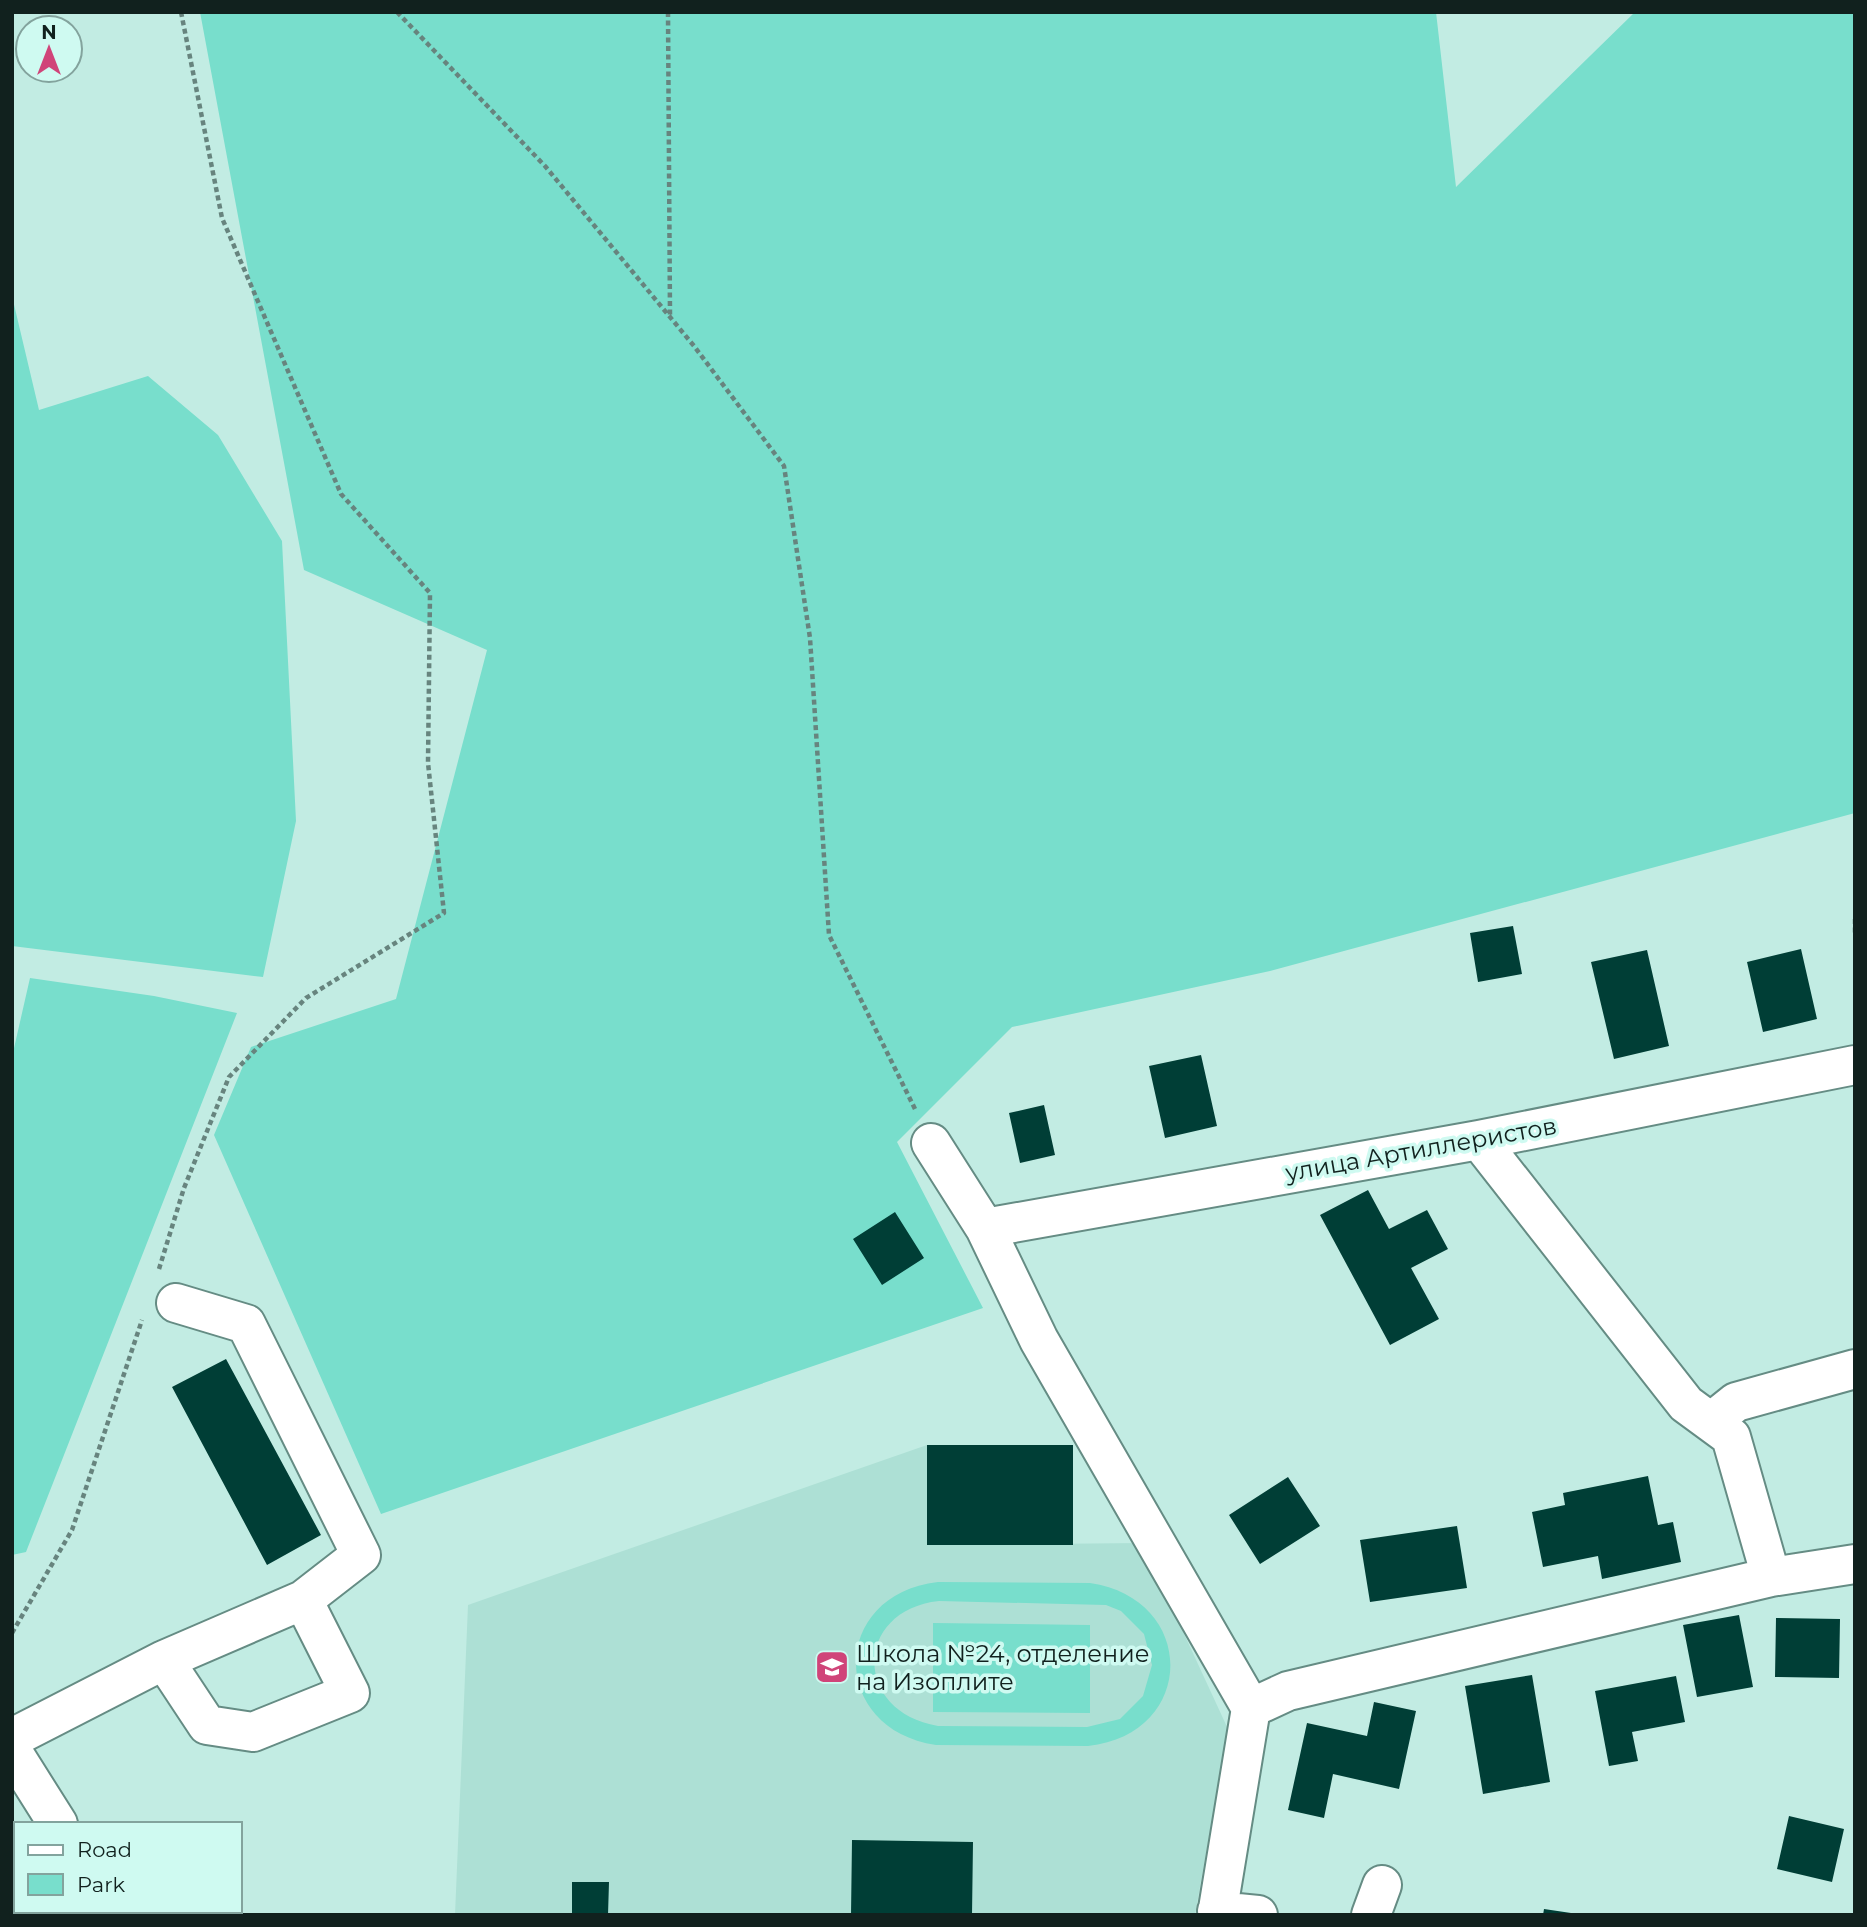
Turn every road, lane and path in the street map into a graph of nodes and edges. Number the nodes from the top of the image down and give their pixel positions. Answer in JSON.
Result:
{"nodes":[{"id":1,"x":181,"y":12,"type":"edge"},
{"id":2,"x":397,"y":12,"type":"edge"},
{"id":3,"x":668,"y":12,"type":"edge"},
{"id":4,"x":670,"y":318,"type":"junction"},
{"id":5,"x":1855,"y":919,"type":"edge"},
{"id":6,"x":1855,"y":934,"type":"edge"},
{"id":7,"x":1855,"y":1065,"type":"edge"},
{"id":8,"x":1479,"y":1140,"type":"junction"},
{"id":9,"x":931,"y":1143,"type":"joint"},
{"id":10,"x":985,"y":1228,"type":"junction"},
{"id":11,"x":166,"y":1292,"type":"joint"},
{"id":12,"x":142,"y":1318,"type":"dead end"},
{"id":13,"x":1855,"y":1369,"type":"edge"},
{"id":14,"x":1711,"y":1422,"type":"junction"},
{"id":15,"x":1855,"y":1564,"type":"edge"},
{"id":16,"x":1771,"y":1577,"type":"junction"},
{"id":17,"x":303,"y":1600,"type":"junction"},
{"id":18,"x":12,"y":1633,"type":"edge"},
{"id":19,"x":164,"y":1660,"type":"junction"},
{"id":20,"x":1251,"y":1708,"type":"junction"},
{"id":21,"x":12,"y":1738,"type":"edge"},
{"id":22,"x":12,"y":1751,"type":"edge"},
{"id":23,"x":57,"y":1822,"type":"edge"},
{"id":24,"x":1217,"y":1913,"type":"edge"},
{"id":25,"x":1258,"y":1915,"type":"edge"}],
"edges":[{"from":1,"to":11,"type":"path"},
{"from":2,"to":4,"type":"path"},
{"from":3,"to":4,"type":"path"},
{"from":4,"to":9,"type":"path"},
{"from":5,"to":6,"type":"path"},
{"from":7,"to":8,"type":"street","name":"улица Артиллеристов"},
{"from":8,"to":10,"type":"street","name":"улица Артиллеристов"},
{"from":8,"to":14,"type":"street"},
{"from":9,"to":10,"type":"street"},
{"from":10,"to":20,"type":"street"},
{"from":11,"to":17,"type":"street"},
{"from":12,"to":18,"type":"path"},
{"from":13,"to":14,"type":"street"},
{"from":14,"to":16,"type":"street"},
{"from":15,"to":16,"type":"street"},
{"from":16,"to":20,"type":"street"},
{"from":17,"to":19,"type":"street"},
{"from":17,"to":19,"type":"street"},
{"from":19,"to":21,"type":"street"},
{"from":20,"to":24,"type":"street"},
{"from":22,"to":23,"type":"street"},
{"from":24,"to":25,"type":"street"}]}
